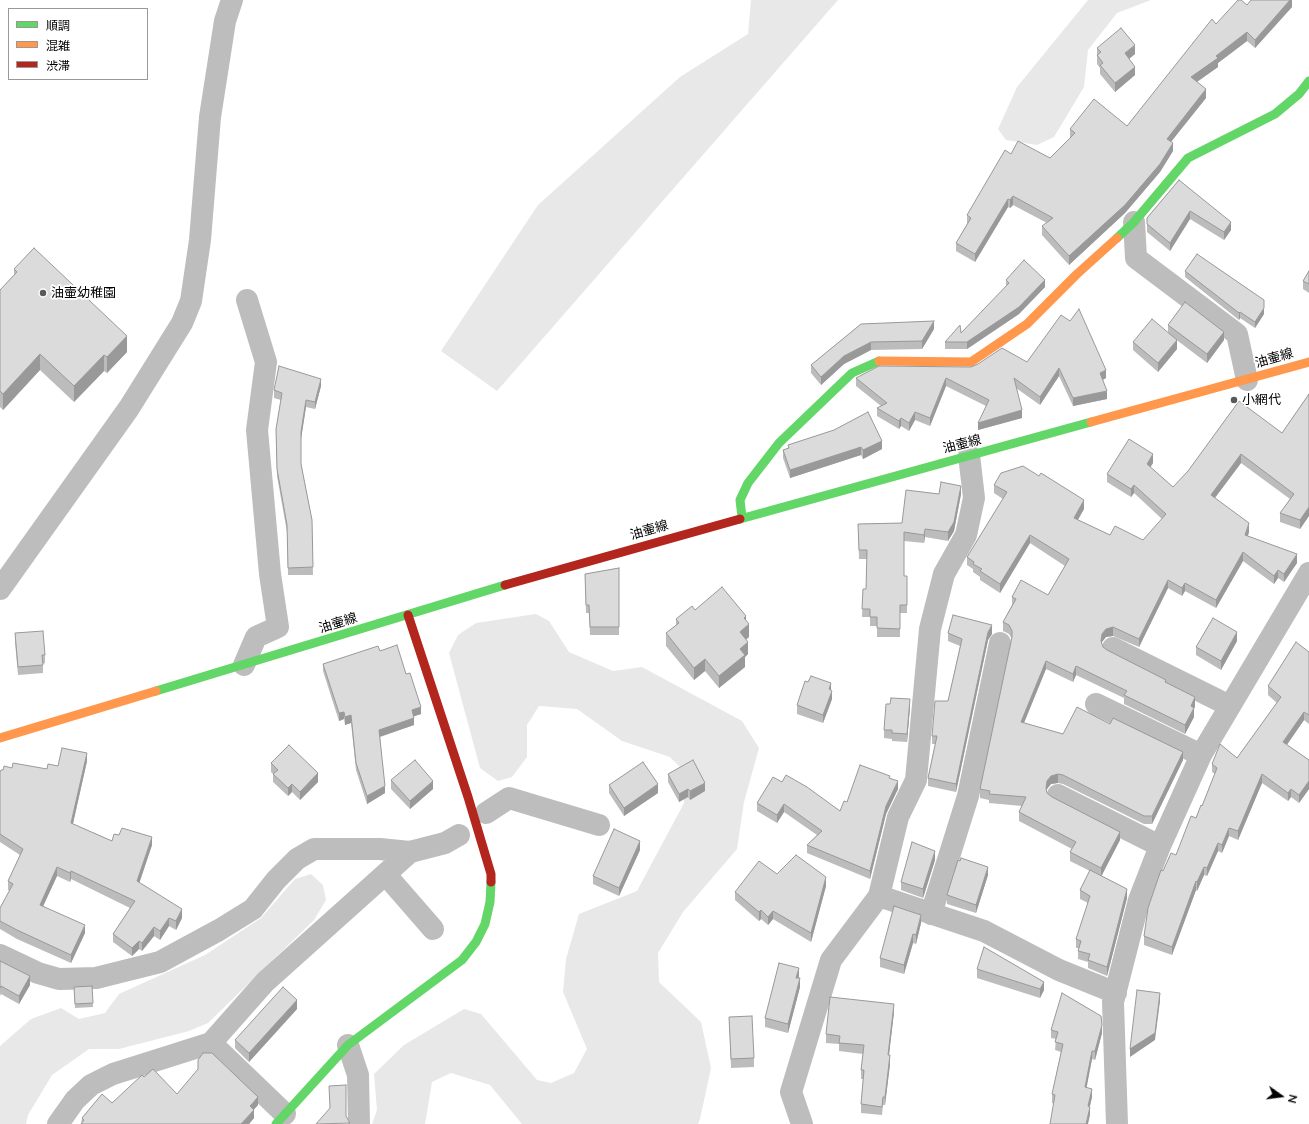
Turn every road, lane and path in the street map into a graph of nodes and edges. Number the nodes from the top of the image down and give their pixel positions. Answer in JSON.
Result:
{"nodes":[{"id":1,"x":232,"y":0,"type":"edge"},
{"id":2,"x":1309,"y":81,"type":"edge"},
{"id":3,"x":1134,"y":222,"type":"junction"},
{"id":4,"x":247,"y":300,"type":"dead end"},
{"id":5,"x":1309,"y":362,"type":"edge"},
{"id":6,"x":1247,"y":380,"type":"junction"},
{"id":7,"x":969,"y":455,"type":"junction"},
{"id":8,"x":742,"y":517,"type":"junction"},
{"id":9,"x":1309,"y":574,"type":"edge"},
{"id":10,"x":0,"y":589,"type":"edge"},
{"id":11,"x":408,"y":615,"type":"junction"},
{"id":12,"x":1000,"y":643,"type":"dead end"},
{"id":13,"x":1113,"y":648,"type":"dead end"},
{"id":14,"x":244,"y":665,"type":"junction"},
{"id":15,"x":1096,"y":704,"type":"dead end"},
{"id":16,"x":1230,"y":706,"type":"junction"},
{"id":17,"x":0,"y":738,"type":"edge"},
{"id":18,"x":1201,"y":754,"type":"junction"},
{"id":19,"x":1058,"y":795,"type":"dead end"},
{"id":20,"x":486,"y":813,"type":"dead end"},
{"id":21,"x":599,"y":824,"type":"dead end"},
{"id":22,"x":458,"y":835,"type":"dead end"},
{"id":23,"x":1160,"y":846,"type":"junction"},
{"id":24,"x":410,"y":852,"type":"junction"},
{"id":25,"x":386,"y":875,"type":"junction"},
{"id":26,"x":879,"y":896,"type":"junction"},
{"id":27,"x":932,"y":914,"type":"junction"},
{"id":28,"x":433,"y":929,"type":"dead end"},
{"id":29,"x":0,"y":956,"type":"edge"},
{"id":30,"x":1116,"y":993,"type":"junction"},
{"id":31,"x":210,"y":1043,"type":"junction"},
{"id":32,"x":348,"y":1045,"type":"junction"},
{"id":33,"x":281,"y":1119,"type":"edge"},
{"id":34,"x":58,"y":1124,"type":"edge"},
{"id":35,"x":359,"y":1124,"type":"edge"},
{"id":36,"x":802,"y":1124,"type":"edge"},
{"id":37,"x":1117,"y":1124,"type":"edge"}],
"edges":[{"from":1,"to":10,"type":"street"},
{"from":2,"to":3,"type":"main road"},
{"from":3,"to":6,"type":"street"},
{"from":3,"to":8,"type":"main road"},
{"from":4,"to":14,"type":"street"},
{"from":5,"to":6,"type":"main road","name":"油壷線"},
{"from":6,"to":7,"type":"main road","name":"油壷線"},
{"from":7,"to":8,"type":"main road","name":"油壷線"},
{"from":7,"to":26,"type":"street"},
{"from":8,"to":11,"type":"main road","name":"油壷線"},
{"from":9,"to":16,"type":"street"},
{"from":11,"to":14,"type":"main road","name":"油壷線"},
{"from":11,"to":32,"type":"main road"},
{"from":12,"to":27,"type":"street"},
{"from":13,"to":16,"type":"street"},
{"from":14,"to":17,"type":"main road","name":"油壷線"},
{"from":15,"to":18,"type":"street"},
{"from":16,"to":18,"type":"street"},
{"from":18,"to":23,"type":"street"},
{"from":19,"to":23,"type":"street"},
{"from":20,"to":21,"type":"street"},
{"from":22,"to":24,"type":"street"},
{"from":23,"to":30,"type":"street"},
{"from":24,"to":25,"type":"street"},
{"from":24,"to":29,"type":"street"},
{"from":25,"to":28,"type":"street"},
{"from":25,"to":31,"type":"street"},
{"from":26,"to":27,"type":"street"},
{"from":26,"to":36,"type":"street"},
{"from":27,"to":30,"type":"street"},
{"from":30,"to":37,"type":"street"},
{"from":31,"to":33,"type":"street"},
{"from":31,"to":34,"type":"street"},
{"from":32,"to":33,"type":"main road"},
{"from":32,"to":35,"type":"street"}]}
